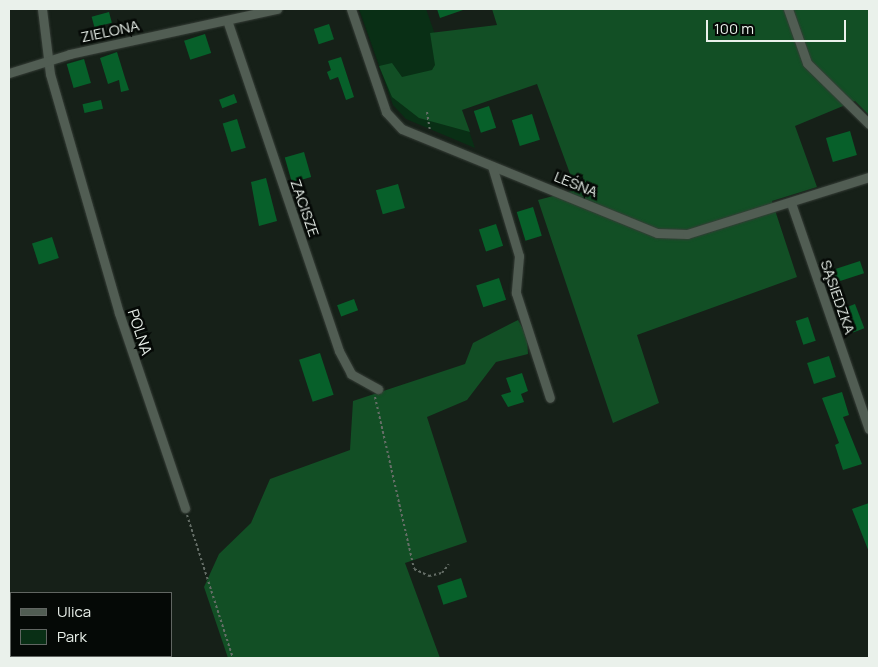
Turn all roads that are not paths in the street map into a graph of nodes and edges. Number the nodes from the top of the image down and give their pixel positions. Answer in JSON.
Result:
{"nodes":[{"id":1,"x":42,"y":9,"type":"edge"},
{"id":2,"x":277,"y":9,"type":"edge"},
{"id":3,"x":351,"y":9,"type":"edge"},
{"id":4,"x":788,"y":9,"type":"edge"},
{"id":5,"x":227,"y":20,"type":"junction"},
{"id":6,"x":48,"y":60,"type":"junction"},
{"id":7,"x":9,"y":74,"type":"edge"},
{"id":8,"x":869,"y":124,"type":"edge"},
{"id":9,"x":480,"y":150,"type":"dead end"},
{"id":10,"x":477,"y":160,"type":"junction"},
{"id":11,"x":492,"y":166,"type":"junction"},
{"id":12,"x":869,"y":177,"type":"edge"},
{"id":13,"x":791,"y":203,"type":"junction"},
{"id":14,"x":375,"y":388,"type":"road end"},
{"id":15,"x":550,"y":398,"type":"dead end"},
{"id":16,"x":869,"y":429,"type":"edge"},
{"id":17,"x":185,"y":508,"type":"road end"}],
"edges":[{"from":1,"to":6,"type":"street","name":"POLNA"},
{"from":2,"to":5,"type":"street","name":"ZIELONA"},
{"from":3,"to":10,"type":"street","name":"LEŚNA"},
{"from":4,"to":8,"type":"street"},
{"from":5,"to":6,"type":"street","name":"ZIELONA"},
{"from":5,"to":14,"type":"street","name":"ZACISZE"},
{"from":6,"to":7,"type":"street","name":"ZIELONA"},
{"from":6,"to":17,"type":"street","name":"POLNA"},
{"from":9,"to":10,"type":"street"},
{"from":10,"to":11,"type":"street","name":"LEŚNA"},
{"from":11,"to":13,"type":"street","name":"LEŚNA"},
{"from":11,"to":15,"type":"street"},
{"from":12,"to":13,"type":"street","name":"LEŚNA"},
{"from":13,"to":16,"type":"street","name":"SĄSIEDZKA"}]}
